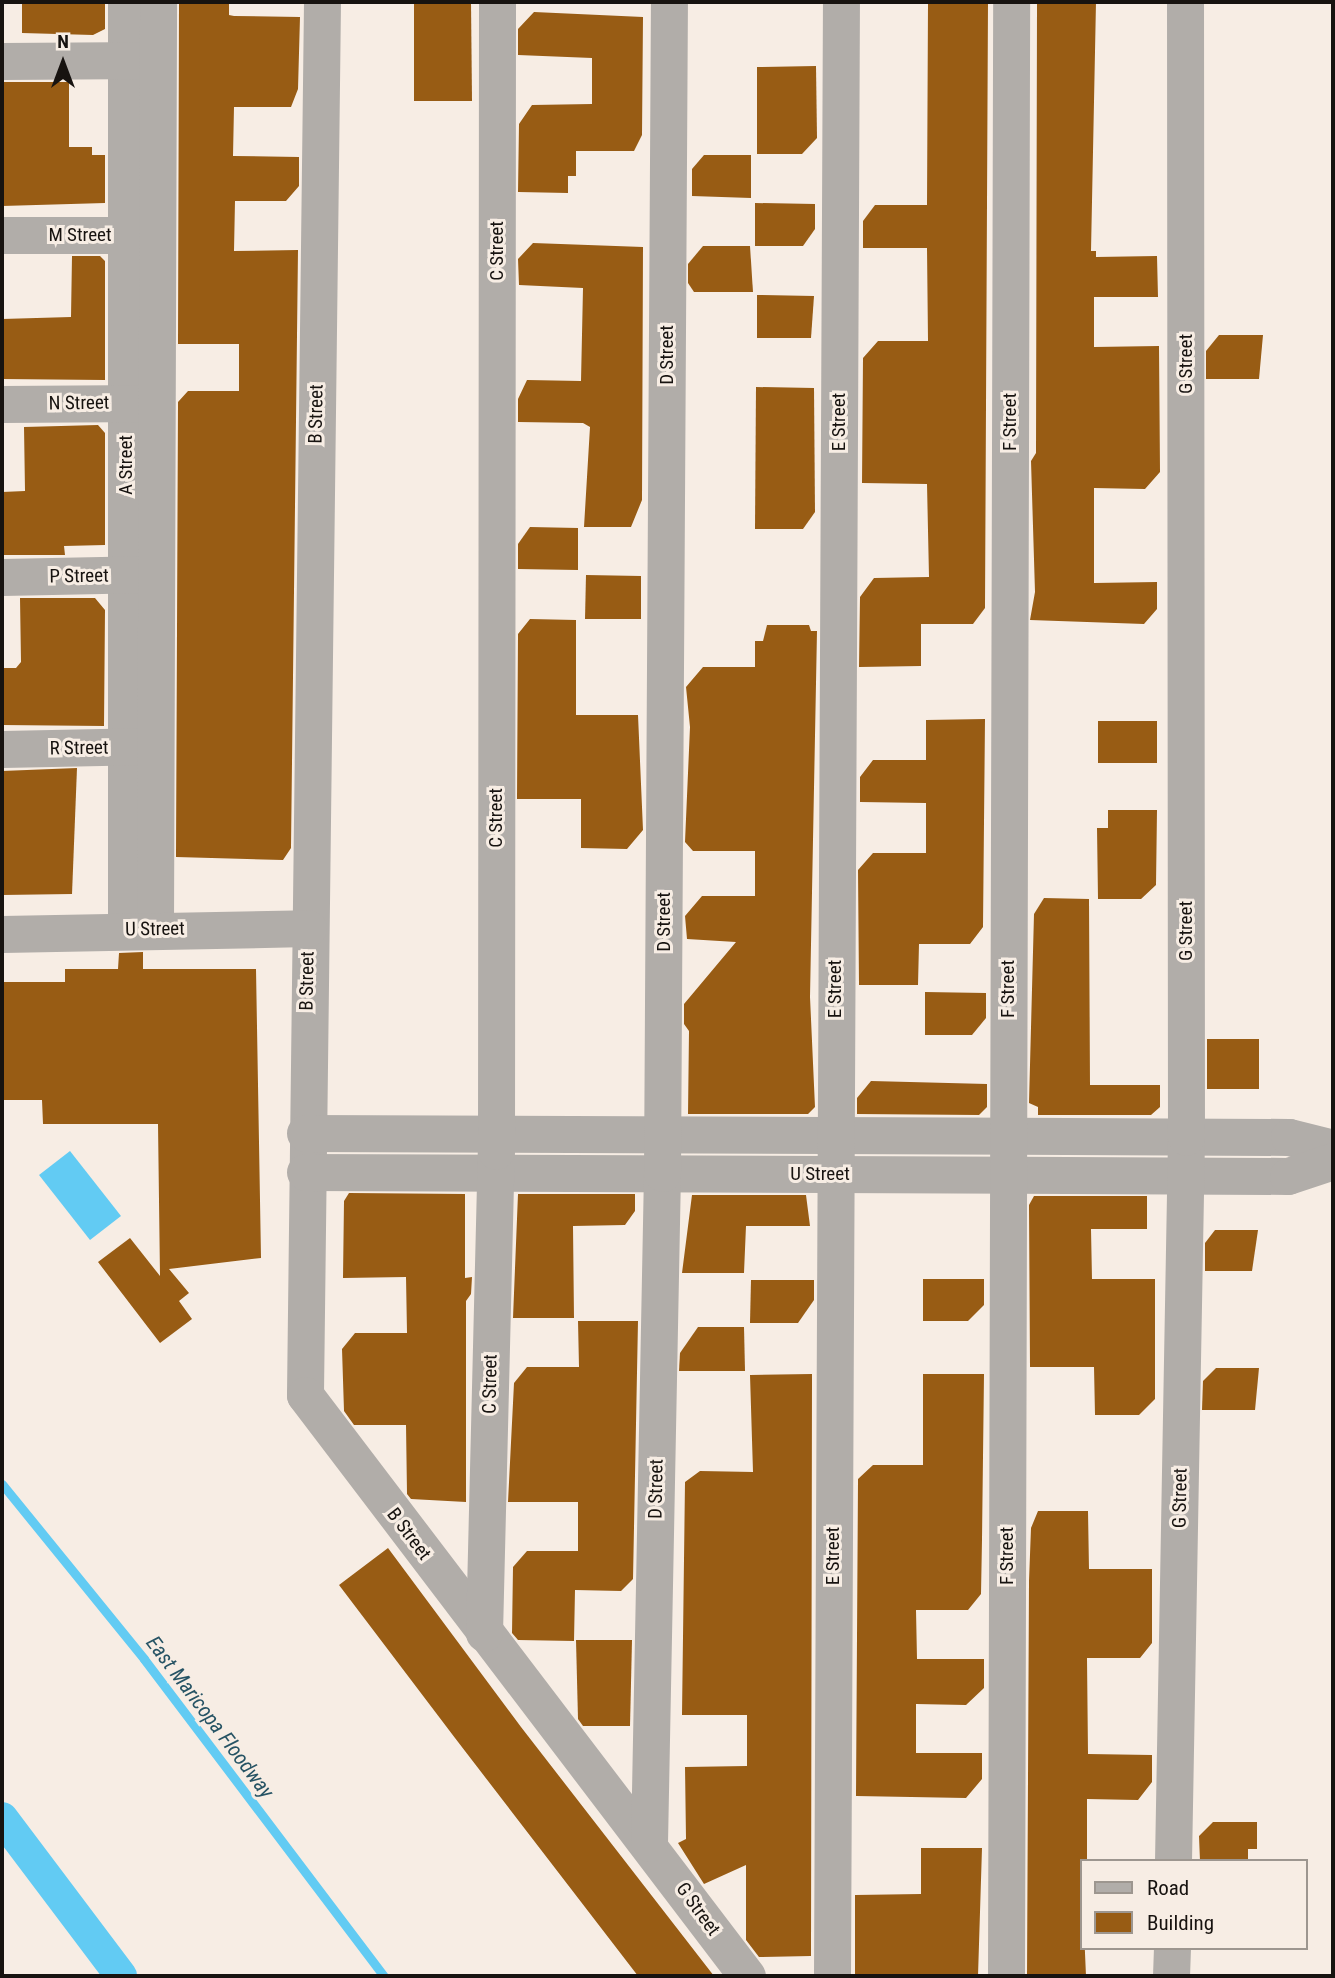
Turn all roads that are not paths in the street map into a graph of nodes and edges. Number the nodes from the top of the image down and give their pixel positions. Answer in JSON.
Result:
{"nodes":[{"id":1,"x":126,"y":2,"type":"edge"},
{"id":2,"x":158,"y":2,"type":"edge"},
{"id":3,"x":323,"y":2,"type":"edge"},
{"id":4,"x":497,"y":2,"type":"edge"},
{"id":5,"x":669,"y":2,"type":"edge"},
{"id":6,"x":841,"y":2,"type":"edge"},
{"id":7,"x":1011,"y":2,"type":"edge"},
{"id":8,"x":1185,"y":2,"type":"edge"},
{"id":9,"x":142,"y":60,"type":"junction"},
{"id":10,"x":2,"y":61,"type":"edge"},
{"id":11,"x":2,"y":235,"type":"edge"},
{"id":12,"x":142,"y":235,"type":"junction"},
{"id":13,"x":142,"y":403,"type":"junction"},
{"id":14,"x":2,"y":404,"type":"edge"},
{"id":15,"x":141,"y":574,"type":"junction"},
{"id":16,"x":2,"y":578,"type":"edge"},
{"id":17,"x":141,"y":747,"type":"junction"},
{"id":18,"x":2,"y":749,"type":"edge"},
{"id":19,"x":308,"y":928,"type":"junction"},
{"id":20,"x":141,"y":929,"type":"junction"},
{"id":21,"x":2,"y":934,"type":"edge"},
{"id":22,"x":305,"y":1133,"type":"junction"},
{"id":23,"x":496,"y":1134,"type":"junction"},
{"id":24,"x":663,"y":1134,"type":"junction"},
{"id":25,"x":834,"y":1135,"type":"junction"},
{"id":26,"x":1008,"y":1136,"type":"junction"},
{"id":27,"x":1186,"y":1137,"type":"junction"},
{"id":28,"x":1333,"y":1148,"type":"edge"},
{"id":29,"x":1333,"y":1161,"type":"edge"},
{"id":30,"x":304,"y":1172,"type":"junction"},
{"id":31,"x":495,"y":1172,"type":"junction"},
{"id":32,"x":662,"y":1173,"type":"junction"},
{"id":33,"x":834,"y":1174,"type":"junction"},
{"id":34,"x":1008,"y":1175,"type":"junction"},
{"id":35,"x":1186,"y":1175,"type":"junction"},
{"id":36,"x":484,"y":1633,"type":"junction"},
{"id":37,"x":649,"y":1843,"type":"junction"},
{"id":38,"x":1173,"y":1859,"type":"edge"},
{"id":39,"x":1172,"y":1950,"type":"edge"},
{"id":40,"x":747,"y":1976,"type":"edge"},
{"id":41,"x":832,"y":1976,"type":"edge"},
{"id":42,"x":1006,"y":1976,"type":"edge"},
{"id":43,"x":1171,"y":1976,"type":"edge"}],
"edges":[{"from":1,"to":9,"type":"street","name":"A Street"},
{"from":2,"to":9,"type":"street","name":"A Street"},
{"from":3,"to":19,"type":"street","name":"B Street"},
{"from":4,"to":23,"type":"street","name":"C Street"},
{"from":5,"to":24,"type":"street","name":"D Street"},
{"from":6,"to":25,"type":"street","name":"E Street"},
{"from":7,"to":26,"type":"street","name":"F Street"},
{"from":8,"to":27,"type":"street","name":"G Street"},
{"from":9,"to":10,"type":"street"},
{"from":9,"to":12,"type":"street","name":"A Street"},
{"from":11,"to":12,"type":"street","name":"M Street"},
{"from":12,"to":13,"type":"street","name":"A Street"},
{"from":13,"to":14,"type":"street","name":"N Street"},
{"from":13,"to":15,"type":"street","name":"A Street"},
{"from":15,"to":16,"type":"street","name":"P Street"},
{"from":15,"to":17,"type":"street","name":"A Street"},
{"from":17,"to":18,"type":"street","name":"R Street"},
{"from":17,"to":20,"type":"street","name":"A Street"},
{"from":19,"to":20,"type":"street","name":"U Street"},
{"from":19,"to":22,"type":"street","name":"B Street"},
{"from":20,"to":21,"type":"street","name":"U Street"},
{"from":22,"to":23,"type":"street","name":"U Street"},
{"from":22,"to":30,"type":"street","name":"B Street"},
{"from":23,"to":24,"type":"street","name":"U Street"},
{"from":23,"to":31,"type":"street","name":"C Street"},
{"from":24,"to":25,"type":"street","name":"U Street"},
{"from":24,"to":32,"type":"street","name":"D Street"},
{"from":25,"to":26,"type":"street","name":"U Street"},
{"from":25,"to":33,"type":"street","name":"E Street"},
{"from":26,"to":27,"type":"street","name":"U Street"},
{"from":26,"to":34,"type":"street","name":"F Street"},
{"from":27,"to":28,"type":"street","name":"U Street"},
{"from":27,"to":35,"type":"street","name":"G Street"},
{"from":29,"to":35,"type":"street","name":"U Street"},
{"from":30,"to":31,"type":"street","name":"U Street"},
{"from":30,"to":36,"type":"street","name":"B Street"},
{"from":31,"to":32,"type":"street","name":"U Street"},
{"from":31,"to":36,"type":"street","name":"C Street"},
{"from":32,"to":33,"type":"street","name":"U Street"},
{"from":32,"to":37,"type":"street","name":"D Street"},
{"from":33,"to":34,"type":"street","name":"U Street"},
{"from":33,"to":41,"type":"street","name":"E Street"},
{"from":34,"to":35,"type":"street","name":"U Street"},
{"from":34,"to":42,"type":"street","name":"F Street"},
{"from":35,"to":38,"type":"street","name":"G Street"},
{"from":36,"to":37,"type":"street","name":"B Street"},
{"from":37,"to":40,"type":"street","name":"G Street"},
{"from":39,"to":43,"type":"street"}]}
